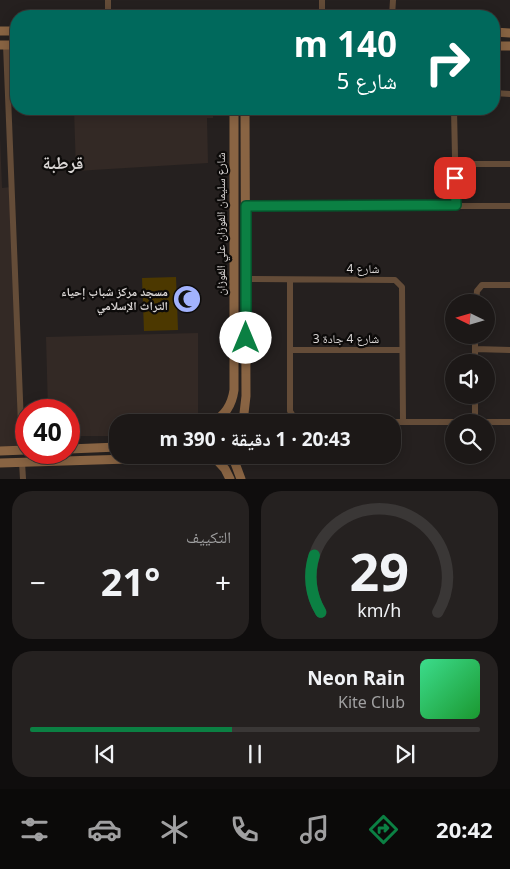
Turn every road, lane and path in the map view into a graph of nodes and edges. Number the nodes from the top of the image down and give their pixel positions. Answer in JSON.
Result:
{"nodes":[{"id":1,"x":3,"y":45,"type":"edge"},
{"id":2,"x":234,"y":115,"type":"edge"},
{"id":3,"x":245,"y":115,"type":"edge"},
{"id":4,"x":454,"y":115,"type":"edge"},
{"id":5,"x":234,"y":131,"type":"junction"},
{"id":6,"x":246,"y":132,"type":"junction"},
{"id":7,"x":454,"y":164,"type":"junction"},
{"id":8,"x":510,"y":164,"type":"edge"},
{"id":9,"x":456,"y":205,"type":"junction"},
{"id":10,"x":246,"y":206,"type":"junction"},
{"id":11,"x":510,"y":206,"type":"edge"},
{"id":12,"x":246,"y":279,"type":"junction"},
{"id":13,"x":290,"y":280,"type":"junction"},
{"id":14,"x":510,"y":285,"type":"edge"},
{"id":15,"x":476,"y":294,"type":"edge"},
{"id":16,"x":475,"y":344,"type":"edge"},
{"id":17,"x":475,"y":349,"type":"junction"},
{"id":18,"x":291,"y":350,"type":"junction"},
{"id":19,"x":402,"y":350,"type":"junction"},
{"id":20,"x":510,"y":350,"type":"edge"},
{"id":21,"x":475,"y":354,"type":"edge"},
{"id":22,"x":21,"y":399,"type":"edge"},
{"id":23,"x":224,"y":414,"type":"edge"},
{"id":24,"x":244,"y":414,"type":"edge"},
{"id":25,"x":403,"y":422,"type":"junction"},
{"id":26,"x":445,"y":422,"type":"edge"},
{"id":27,"x":495,"y":422,"type":"edge"},
{"id":28,"x":510,"y":422,"type":"edge"},
{"id":29,"x":109,"y":447,"type":"edge"},
{"id":30,"x":80,"y":449,"type":"edge"},
{"id":31,"x":15,"y":451,"type":"edge"},
{"id":32,"x":0,"y":452,"type":"edge"},
{"id":33,"x":109,"y":459,"type":"edge"},
{"id":34,"x":80,"y":460,"type":"edge"},
{"id":35,"x":15,"y":462,"type":"edge"},
{"id":36,"x":0,"y":463,"type":"edge"},
{"id":37,"x":22,"y":464,"type":"edge"},
{"id":38,"x":219,"y":464,"type":"edge"},
{"id":39,"x":235,"y":464,"type":"edge"},
{"id":40,"x":23,"y":479,"type":"edge"},
{"id":41,"x":230,"y":479,"type":"edge"},
{"id":42,"x":241,"y":479,"type":"edge"}],
"edges":[{"from":1,"to":22,"type":"street"},
{"from":2,"to":5,"type":"street","name":"شارع سليمان الفوزان علي الفوزان"},
{"from":3,"to":6,"type":"street","name":"شارع سليمان الفوزان علي الفوزان"},
{"from":4,"to":7,"type":"street"},
{"from":5,"to":6,"type":"street"},
{"from":5,"to":23,"type":"street","name":"شارع سليمان الفوزان علي الفوزان"},
{"from":6,"to":10,"type":"street","name":"شارع سليمان الفوزان علي الفوزان"},
{"from":7,"to":8,"type":"street"},
{"from":7,"to":9,"type":"street"},
{"from":9,"to":10,"type":"street"},
{"from":9,"to":11,"type":"street"},
{"from":10,"to":12,"type":"street","name":"شارع سليمان الفوزان علي الفوزان"},
{"from":12,"to":13,"type":"street","name":"شارع 4"},
{"from":12,"to":24,"type":"street","name":"شارع سليمان الفوزان علي الفوزان"},
{"from":13,"to":18,"type":"street"},
{"from":13,"to":19,"type":"street","name":"شارع 4"},
{"from":14,"to":15,"type":"street"},
{"from":16,"to":17,"type":"street"},
{"from":17,"to":20,"type":"street"},
{"from":17,"to":21,"type":"street"},
{"from":18,"to":19,"type":"street","name":"شارع 4 جادة 3"},
{"from":18,"to":25,"type":"street"},
{"from":19,"to":25,"type":"street","name":"شارع 4"},
{"from":25,"to":26,"type":"street"},
{"from":27,"to":28,"type":"street"},
{"from":29,"to":30,"type":"street"},
{"from":31,"to":32,"type":"street"},
{"from":33,"to":34,"type":"street"},
{"from":35,"to":36,"type":"street"},
{"from":37,"to":40,"type":"street"},
{"from":38,"to":41,"type":"street"},
{"from":39,"to":42,"type":"street"}]}
